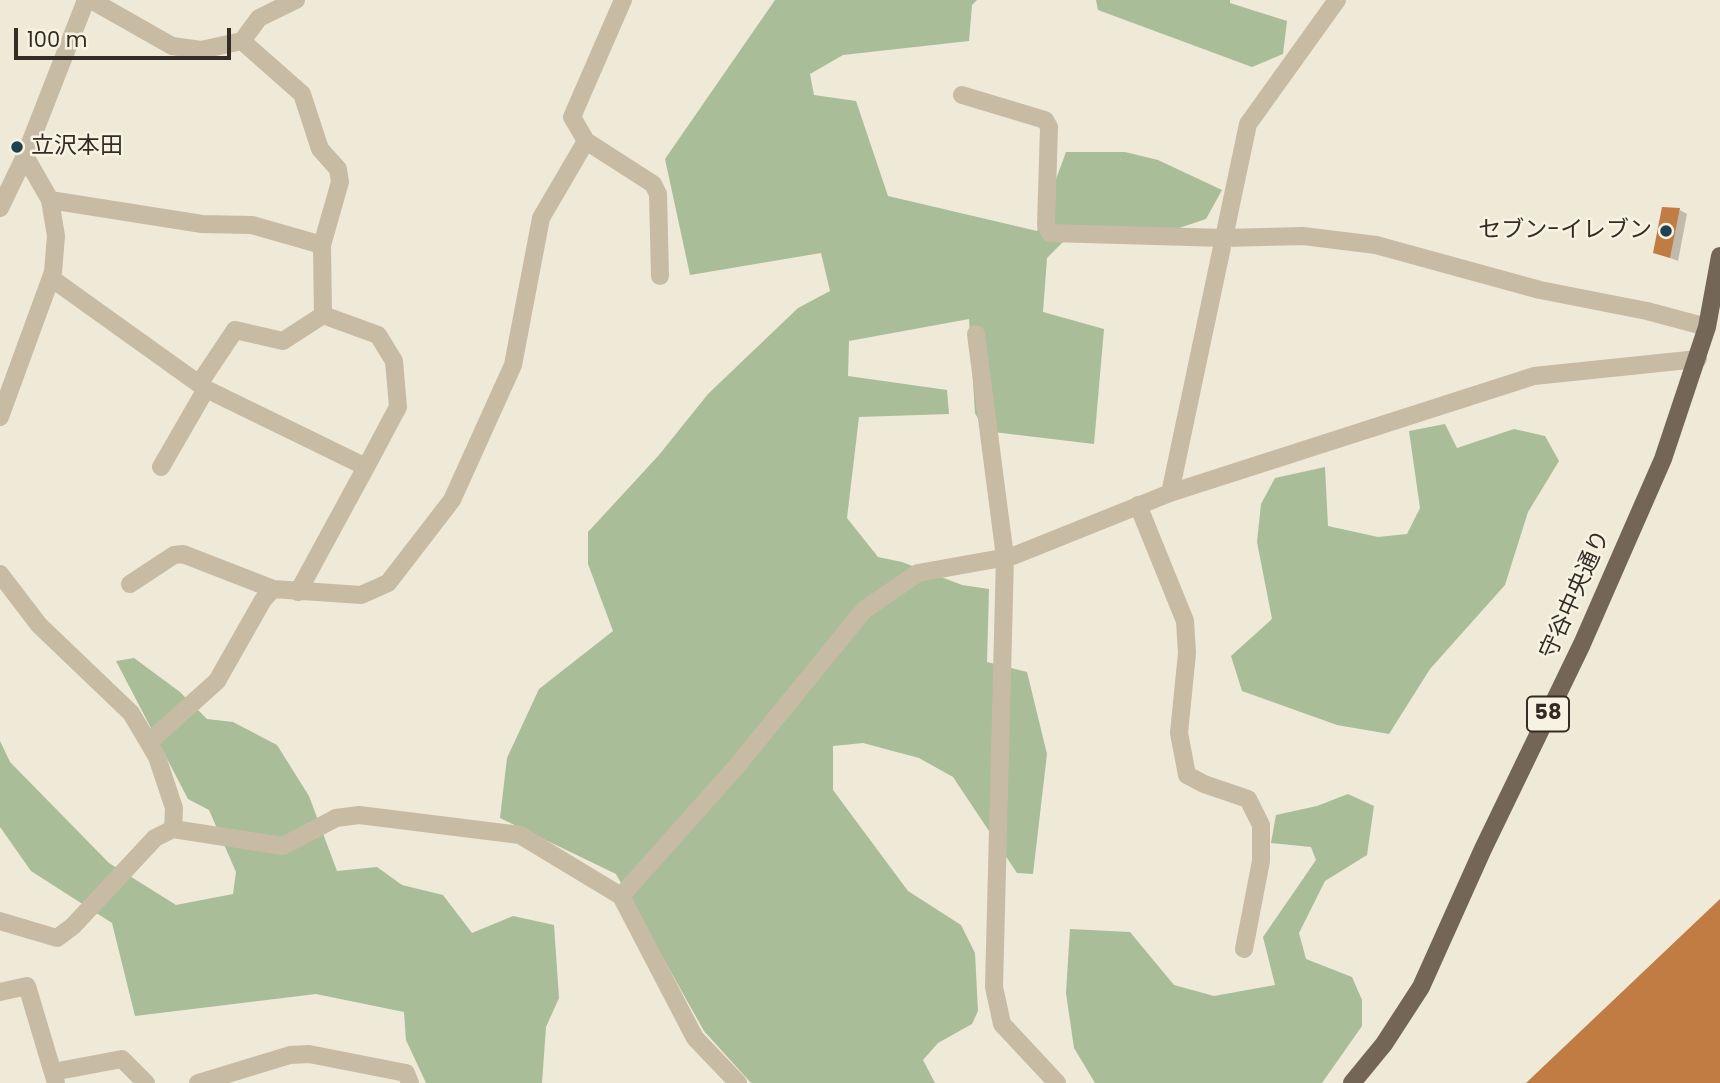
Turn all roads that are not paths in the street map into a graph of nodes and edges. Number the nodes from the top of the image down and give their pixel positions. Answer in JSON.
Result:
{"nodes":[{"id":1,"x":88,"y":0,"type":"edge"},
{"id":2,"x":296,"y":0,"type":"edge"},
{"id":3,"x":623,"y":0,"type":"edge"},
{"id":4,"x":1337,"y":0,"type":"edge"},
{"id":5,"x":242,"y":41,"type":"junction"},
{"id":6,"x":962,"y":95,"type":"dead end"},
{"id":7,"x":586,"y":141,"type":"junction"},
{"id":8,"x":24,"y":156,"type":"junction"},
{"id":9,"x":50,"y":200,"type":"junction"},
{"id":10,"x":0,"y":208,"type":"edge"},
{"id":11,"x":1224,"y":238,"type":"junction"},
{"id":12,"x":322,"y":245,"type":"junction"},
{"id":13,"x":1720,"y":256,"type":"edge"},
{"id":14,"x":660,"y":276,"type":"dead end"},
{"id":15,"x":51,"y":278,"type":"junction"},
{"id":16,"x":323,"y":315,"type":"junction"},
{"id":17,"x":1714,"y":329,"type":"edge"},
{"id":18,"x":976,"y":334,"type":"dead end"},
{"id":19,"x":1698,"y":359,"type":"junction"},
{"id":20,"x":203,"y":387,"type":"junction"},
{"id":21,"x":0,"y":417,"type":"edge"},
{"id":22,"x":161,"y":467,"type":"dead end"},
{"id":23,"x":366,"y":467,"type":"junction"},
{"id":24,"x":1170,"y":493,"type":"junction"},
{"id":25,"x":1138,"y":505,"type":"junction"},
{"id":26,"x":1005,"y":557,"type":"junction"},
{"id":27,"x":0,"y":574,"type":"edge"},
{"id":28,"x":130,"y":584,"type":"dead end"},
{"id":29,"x":273,"y":589,"type":"junction"},
{"id":30,"x":298,"y":592,"type":"junction"},
{"id":31,"x":149,"y":742,"type":"junction"},
{"id":32,"x":173,"y":829,"type":"junction"},
{"id":33,"x":621,"y":896,"type":"junction"},
{"id":34,"x":0,"y":921,"type":"edge"},
{"id":35,"x":1244,"y":949,"type":"dead end"},
{"id":36,"x":0,"y":992,"type":"edge"},
{"id":37,"x":55,"y":1077,"type":"edge"},
{"id":38,"x":146,"y":1083,"type":"edge"},
{"id":39,"x":198,"y":1083,"type":"edge"},
{"id":40,"x":410,"y":1083,"type":"edge"},
{"id":41,"x":738,"y":1083,"type":"edge"},
{"id":42,"x":1057,"y":1083,"type":"edge"},
{"id":43,"x":1352,"y":1083,"type":"edge"}],
"edges":[{"from":1,"to":5,"type":"street"},
{"from":1,"to":8,"type":"street"},
{"from":2,"to":5,"type":"street"},
{"from":3,"to":7,"type":"street"},
{"from":4,"to":11,"type":"street"},
{"from":5,"to":12,"type":"street"},
{"from":6,"to":11,"type":"street"},
{"from":7,"to":14,"type":"street"},
{"from":7,"to":30,"type":"street"},
{"from":8,"to":9,"type":"street"},
{"from":8,"to":10,"type":"street"},
{"from":9,"to":12,"type":"street"},
{"from":9,"to":15,"type":"street"},
{"from":11,"to":17,"type":"street"},
{"from":11,"to":24,"type":"street"},
{"from":12,"to":16,"type":"street"},
{"from":13,"to":17,"type":"main road","name":"守谷中央通り"},
{"from":15,"to":20,"type":"street"},
{"from":15,"to":21,"type":"street"},
{"from":16,"to":20,"type":"street"},
{"from":16,"to":23,"type":"street"},
{"from":17,"to":19,"type":"main road","name":"守谷中央通り","number":"58"},
{"from":18,"to":26,"type":"street"},
{"from":19,"to":24,"type":"street"},
{"from":19,"to":43,"type":"main road","name":"守谷中央通り","number":"58"},
{"from":20,"to":22,"type":"street"},
{"from":20,"to":23,"type":"street"},
{"from":23,"to":30,"type":"street"},
{"from":24,"to":25,"type":"street"},
{"from":25,"to":26,"type":"street"},
{"from":25,"to":35,"type":"street"},
{"from":26,"to":33,"type":"street"},
{"from":26,"to":42,"type":"street"},
{"from":27,"to":31,"type":"street"},
{"from":28,"to":29,"type":"street"},
{"from":29,"to":30,"type":"street"},
{"from":29,"to":31,"type":"street"},
{"from":31,"to":32,"type":"street"},
{"from":32,"to":33,"type":"street"},
{"from":32,"to":34,"type":"street"},
{"from":33,"to":41,"type":"street"},
{"from":36,"to":37,"type":"street"},
{"from":37,"to":38,"type":"street"},
{"from":39,"to":40,"type":"street"}]}
